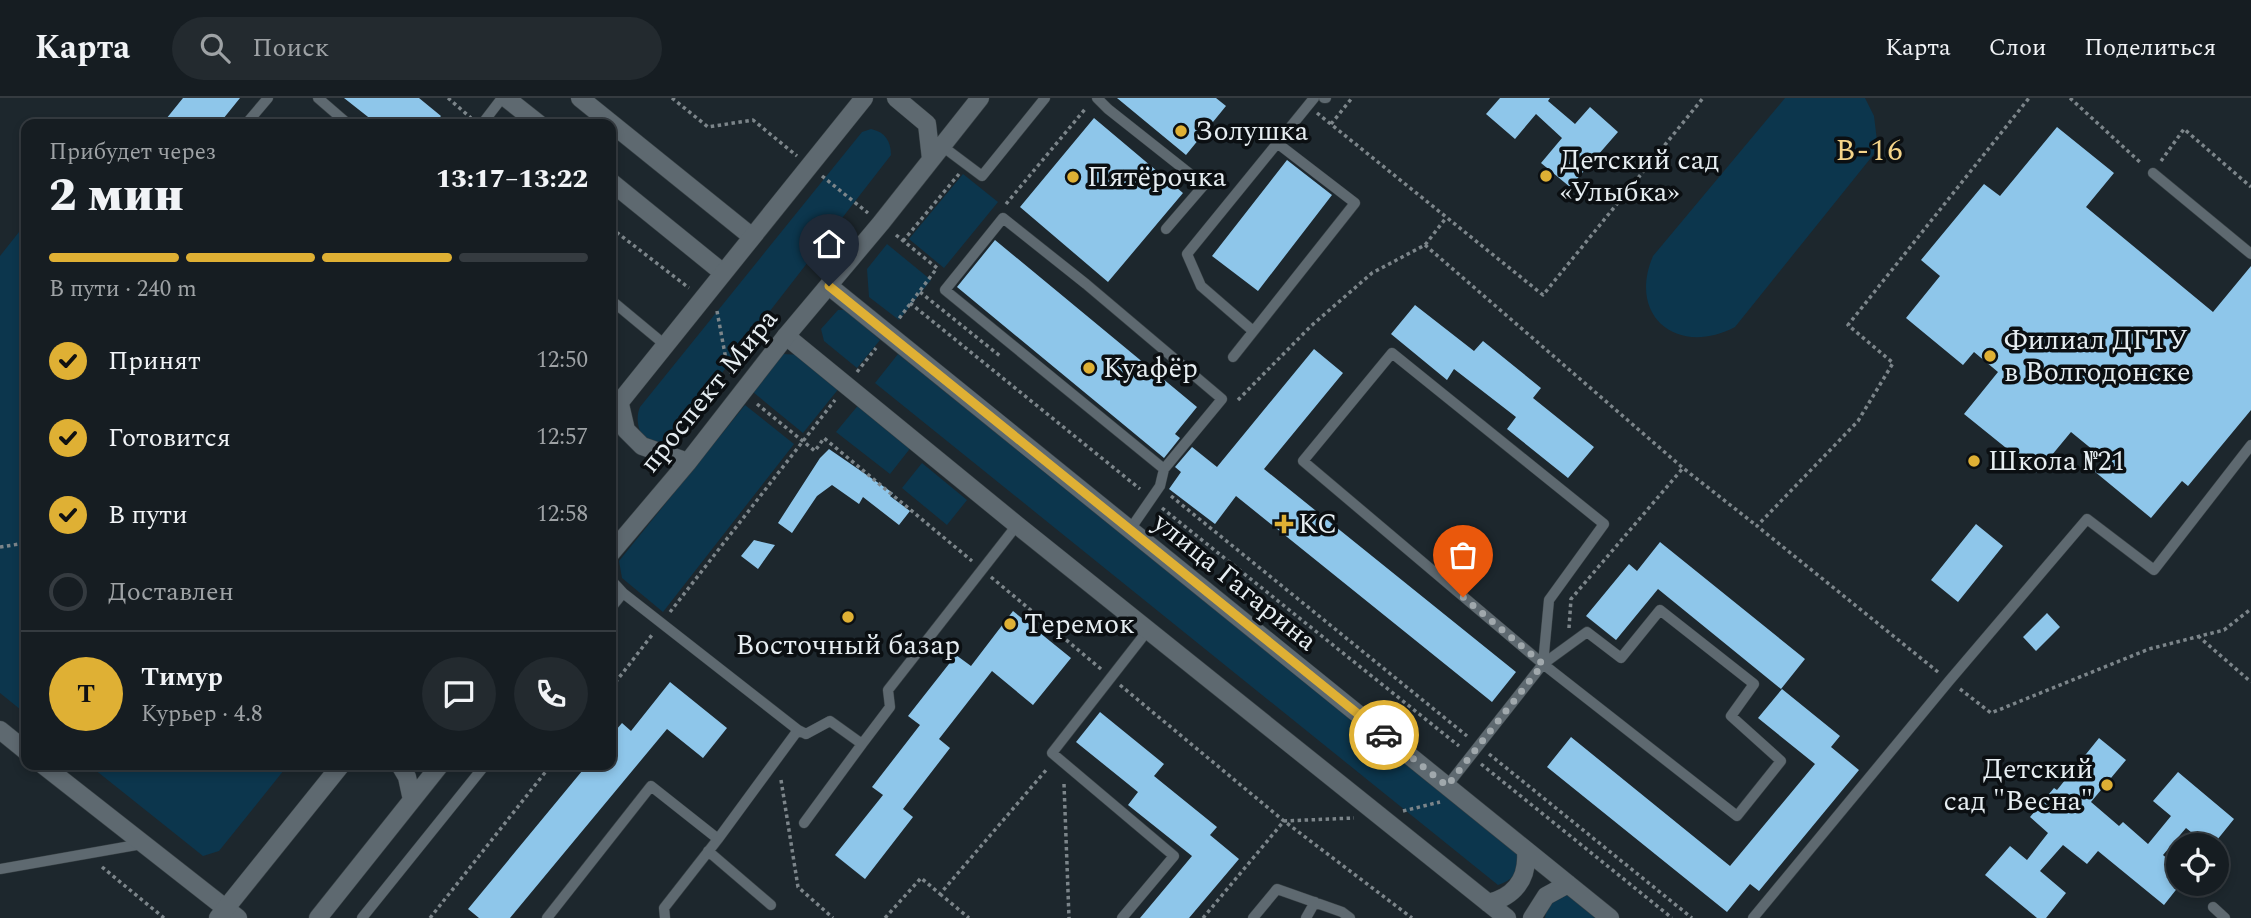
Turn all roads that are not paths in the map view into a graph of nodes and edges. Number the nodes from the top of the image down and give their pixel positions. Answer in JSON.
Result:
{"nodes":[{"id":1,"x":268,"y":98,"type":"edge"},
{"id":2,"x":318,"y":98,"type":"edge"},
{"id":3,"x":504,"y":98,"type":"edge"},
{"id":4,"x":580,"y":98,"type":"edge"},
{"id":5,"x":896,"y":98,"type":"edge"},
{"id":6,"x":980,"y":98,"type":"edge"},
{"id":7,"x":1045,"y":98,"type":"edge"},
{"id":8,"x":1096,"y":98,"type":"edge"},
{"id":9,"x":858,"y":100,"type":"edge"},
{"id":10,"x":1311,"y":102,"type":"edge"},
{"id":11,"x":250,"y":119,"type":"edge"},
{"id":12,"x":342,"y":119,"type":"edge"},
{"id":13,"x":485,"y":119,"type":"edge"},
{"id":14,"x":532,"y":119,"type":"edge"},
{"id":15,"x":606,"y":119,"type":"edge"},
{"id":16,"x":616,"y":127,"type":"edge"},
{"id":17,"x":1277,"y":143,"type":"junction"},
{"id":18,"x":936,"y":152,"type":"junction"},
{"id":19,"x":2153,"y":173,"type":"road end"},
{"id":20,"x":616,"y":186,"type":"edge"},
{"id":21,"x":1166,"y":229,"type":"dead end"},
{"id":22,"x":751,"y":236,"type":"junction"},
{"id":23,"x":2251,"y":254,"type":"edge"},
{"id":24,"x":722,"y":272,"type":"junction"},
{"id":25,"x":829,"y":286,"type":"junction"},
{"id":26,"x":616,"y":307,"type":"edge"},
{"id":27,"x":1253,"y":331,"type":"junction"},
{"id":28,"x":786,"y":336,"type":"junction"},
{"id":29,"x":664,"y":344,"type":"junction"},
{"id":30,"x":1233,"y":357,"type":"dead end"},
{"id":31,"x":616,"y":405,"type":"edge"},
{"id":32,"x":616,"y":408,"type":"edge"},
{"id":33,"x":2251,"y":444,"type":"edge"},
{"id":34,"x":688,"y":462,"type":"junction"},
{"id":35,"x":1164,"y":469,"type":"junction"},
{"id":36,"x":1017,"y":525,"type":"junction"},
{"id":37,"x":1129,"y":531,"type":"junction"},
{"id":38,"x":616,"y":547,"type":"edge"},
{"id":39,"x":616,"y":585,"type":"edge"},
{"id":40,"x":623,"y":593,"type":"junction"},
{"id":41,"x":616,"y":602,"type":"edge"},
{"id":42,"x":1148,"y":630,"type":"junction"},
{"id":43,"x":1543,"y":664,"type":"junction"},
{"id":44,"x":0,"y":730,"type":"edge"},
{"id":45,"x":798,"y":730,"type":"junction"},
{"id":46,"x":862,"y":744,"type":"junction"},
{"id":47,"x":21,"y":747,"type":"edge"},
{"id":48,"x":49,"y":770,"type":"edge"},
{"id":49,"x":337,"y":770,"type":"edge"},
{"id":50,"x":403,"y":770,"type":"edge"},
{"id":51,"x":436,"y":770,"type":"edge"},
{"id":52,"x":481,"y":770,"type":"edge"},
{"id":53,"x":1447,"y":786,"type":"junction"},
{"id":54,"x":412,"y":800,"type":"junction"},
{"id":55,"x":804,"y":823,"type":"dead end"},
{"id":56,"x":718,"y":839,"type":"junction"},
{"id":57,"x":143,"y":844,"type":"junction"},
{"id":58,"x":708,"y":851,"type":"junction"},
{"id":59,"x":1526,"y":852,"type":"junction"},
{"id":60,"x":0,"y":870,"type":"edge"},
{"id":61,"x":1567,"y":884,"type":"junction"},
{"id":62,"x":1315,"y":902,"type":"junction"},
{"id":63,"x":1488,"y":903,"type":"junction"},
{"id":64,"x":771,"y":905,"type":"dead end"},
{"id":65,"x":2213,"y":907,"type":"dead end"},
{"id":66,"x":228,"y":915,"type":"edge"},
{"id":67,"x":318,"y":918,"type":"edge"},
{"id":68,"x":362,"y":918,"type":"edge"},
{"id":69,"x":547,"y":918,"type":"edge"},
{"id":70,"x":665,"y":918,"type":"edge"},
{"id":71,"x":1122,"y":918,"type":"edge"},
{"id":72,"x":1253,"y":918,"type":"edge"},
{"id":73,"x":1306,"y":918,"type":"edge"},
{"id":74,"x":1350,"y":918,"type":"edge"},
{"id":75,"x":1507,"y":918,"type":"edge"},
{"id":76,"x":1532,"y":918,"type":"edge"},
{"id":77,"x":1610,"y":918,"type":"edge"},
{"id":78,"x":1753,"y":918,"type":"edge"},
{"id":79,"x":2225,"y":918,"type":"edge"}],
"edges":[{"from":1,"to":11,"type":"lane"},
{"from":2,"to":12,"type":"lane"},
{"from":3,"to":13,"type":"lane"},
{"from":3,"to":14,"type":"street"},
{"from":4,"to":15,"type":"street"},
{"from":5,"to":18,"type":"street"},
{"from":6,"to":18,"type":"street","name":"проспект Мира"},
{"from":7,"to":18,"type":"lane"},
{"from":8,"to":21,"type":"lane"},
{"from":9,"to":22,"type":"street"},
{"from":10,"to":17,"type":"lane"},
{"from":16,"to":22,"type":"street"},
{"from":17,"to":27,"type":"lane"},
{"from":17,"to":27,"type":"lane"},
{"from":18,"to":25,"type":"street","name":"проспект Мира"},
{"from":19,"to":23,"type":"lane"},
{"from":20,"to":24,"type":"street"},
{"from":22,"to":24,"type":"street"},
{"from":24,"to":29,"type":"street"},
{"from":25,"to":28,"type":"street","name":"проспект Мира"},
{"from":25,"to":37,"type":"street","name":"улица Гагарина"},
{"from":26,"to":29,"type":"lane"},
{"from":27,"to":30,"type":"lane"},
{"from":28,"to":34,"type":"street","name":"проспект Мира"},
{"from":28,"to":36,"type":"street"},
{"from":29,"to":31,"type":"street"},
{"from":32,"to":34,"type":"street"},
{"from":33,"to":78,"type":"lane"},
{"from":34,"to":38,"type":"street","name":"проспект Мира"},
{"from":35,"to":35,"type":"lane"},
{"from":35,"to":37,"type":"lane"},
{"from":36,"to":42,"type":"street"},
{"from":36,"to":46,"type":"lane"},
{"from":37,"to":53,"type":"street","name":"улица Гагарина"},
{"from":39,"to":40,"type":"lane"},
{"from":40,"to":41,"type":"lane"},
{"from":40,"to":45,"type":"lane"},
{"from":42,"to":63,"type":"street"},
{"from":42,"to":71,"type":"lane"},
{"from":43,"to":43,"type":"lane"},
{"from":43,"to":43,"type":"lane"},
{"from":43,"to":53,"type":"lane"},
{"from":44,"to":47,"type":"street"},
{"from":45,"to":46,"type":"lane"},
{"from":45,"to":56,"type":"lane"},
{"from":46,"to":55,"type":"lane"},
{"from":48,"to":57,"type":"street"},
{"from":49,"to":66,"type":"street"},
{"from":50,"to":54,"type":"street"},
{"from":51,"to":54,"type":"street"},
{"from":52,"to":68,"type":"lane"},
{"from":53,"to":59,"type":"street","name":"улица Гагарина"},
{"from":54,"to":67,"type":"street"},
{"from":56,"to":58,"type":"lane"},
{"from":56,"to":69,"type":"lane"},
{"from":57,"to":60,"type":"lane"},
{"from":57,"to":66,"type":"street"},
{"from":58,"to":64,"type":"lane"},
{"from":58,"to":70,"type":"lane"},
{"from":59,"to":61,"type":"street","name":"улица Гагарина"},
{"from":59,"to":63,"type":"street"},
{"from":61,"to":76,"type":"street"},
{"from":61,"to":77,"type":"street","name":"улица Гагарина"},
{"from":62,"to":72,"type":"lane"},
{"from":62,"to":73,"type":"lane"},
{"from":62,"to":74,"type":"lane"},
{"from":63,"to":75,"type":"street"},
{"from":65,"to":79,"type":"lane"}]}
